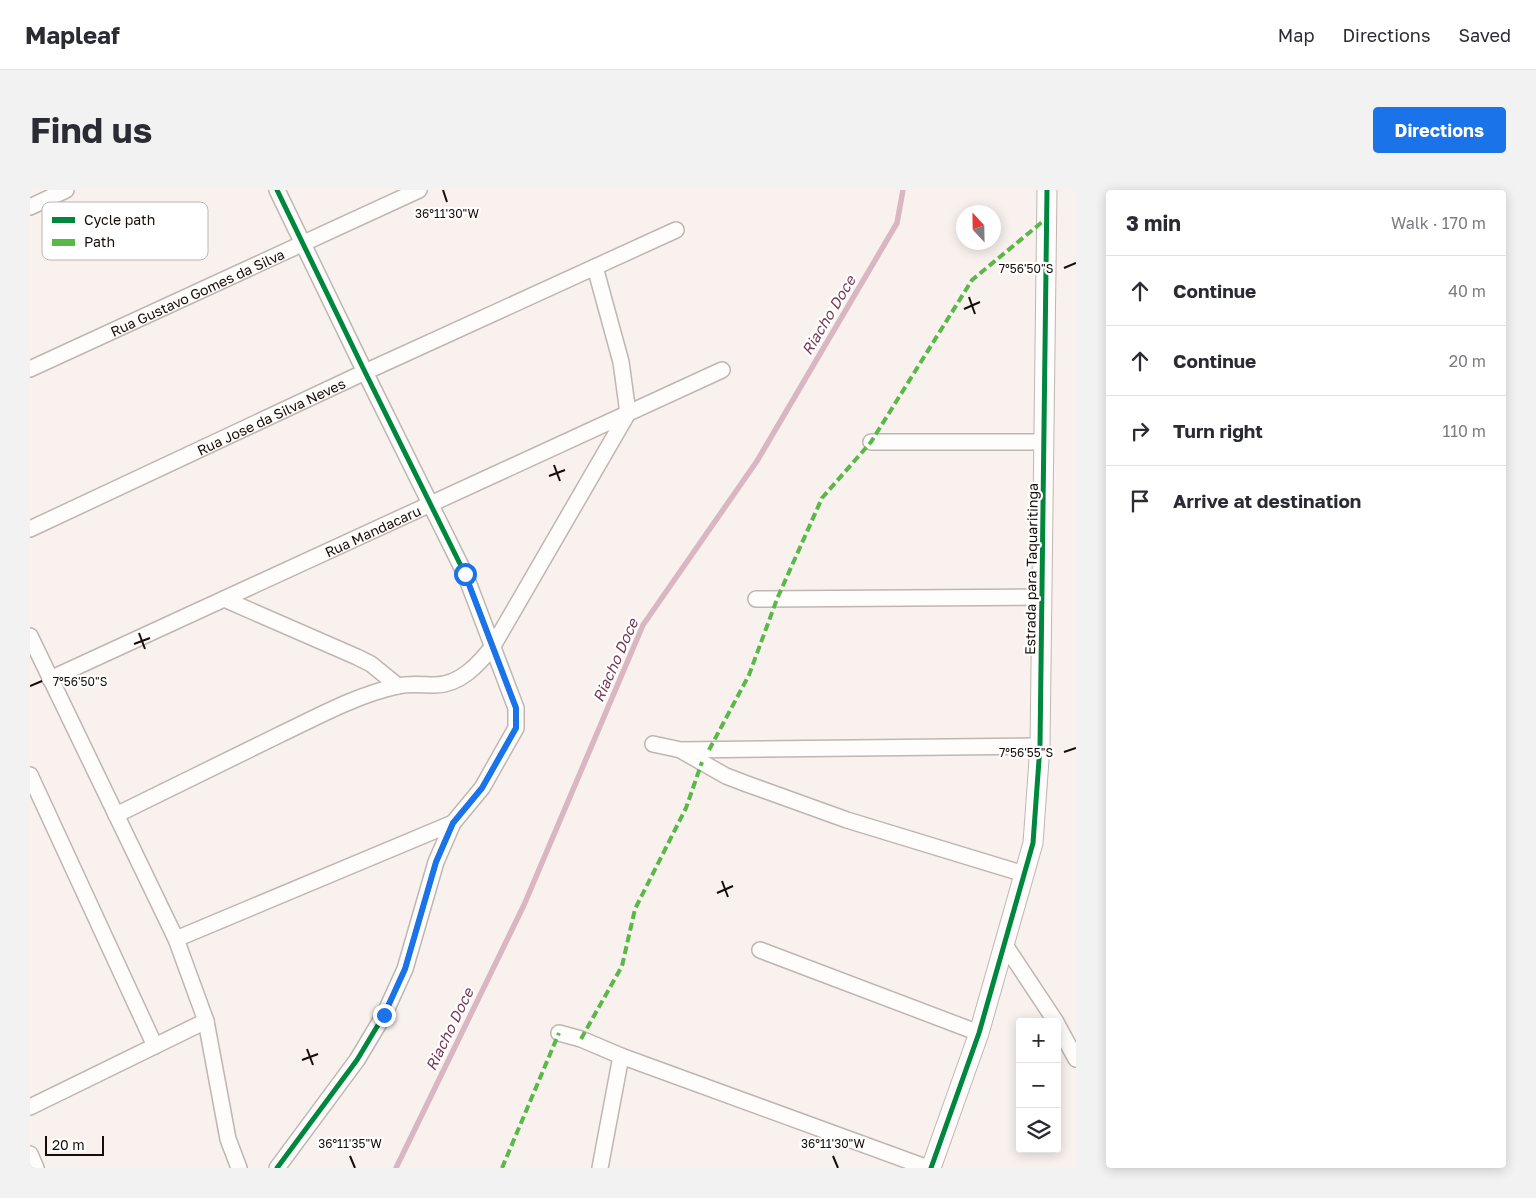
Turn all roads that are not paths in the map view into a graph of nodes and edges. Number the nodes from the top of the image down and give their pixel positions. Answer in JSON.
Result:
{"nodes":[{"id":1,"x":66,"y":190,"type":"edge"},
{"id":2,"x":277,"y":190,"type":"edge"},
{"id":3,"x":419,"y":190,"type":"edge"},
{"id":4,"x":1047,"y":190,"type":"edge"},
{"id":5,"x":30,"y":207,"type":"edge"},
{"id":6,"x":676,"y":230,"type":"dead end"},
{"id":7,"x":304,"y":244,"type":"junction"},
{"id":8,"x":595,"y":267,"type":"junction"},
{"id":9,"x":30,"y":369,"type":"edge"},
{"id":10,"x":722,"y":370,"type":"dead end"},
{"id":11,"x":365,"y":372,"type":"junction"},
{"id":12,"x":628,"y":413,"type":"junction"},
{"id":13,"x":870,"y":442,"type":"dead end"},
{"id":14,"x":1044,"y":442,"type":"junction"},
{"id":15,"x":430,"y":505,"type":"junction"},
{"id":16,"x":30,"y":529,"type":"edge"},
{"id":17,"x":1042,"y":597,"type":"junction"},
{"id":18,"x":224,"y":599,"type":"junction"},
{"id":19,"x":756,"y":599,"type":"dead end"},
{"id":20,"x":30,"y":636,"type":"edge"},
{"id":21,"x":493,"y":646,"type":"junction"},
{"id":22,"x":35,"y":660,"type":"edge"},
{"id":23,"x":50,"y":680,"type":"junction"},
{"id":24,"x":398,"y":686,"type":"junction"},
{"id":25,"x":653,"y":744,"type":"dead end"},
{"id":26,"x":1040,"y":746,"type":"junction"},
{"id":27,"x":680,"y":750,"type":"junction"},
{"id":28,"x":30,"y":775,"type":"edge"},
{"id":29,"x":116,"y":815,"type":"junction"},
{"id":30,"x":453,"y":823,"type":"junction"},
{"id":31,"x":1024,"y":874,"type":"junction"},
{"id":32,"x":176,"y":938,"type":"junction"},
{"id":33,"x":1005,"y":945,"type":"junction"},
{"id":34,"x":760,"y":950,"type":"dead end"},
{"id":35,"x":1054,"y":1018,"type":"edge"},
{"id":36,"x":206,"y":1022,"type":"junction"},
{"id":37,"x":1061,"y":1031,"type":"edge"},
{"id":38,"x":559,"y":1033,"type":"dead end"},
{"id":39,"x":979,"y":1033,"type":"junction"},
{"id":40,"x":154,"y":1046,"type":"junction"},
{"id":41,"x":621,"y":1056,"type":"junction"},
{"id":42,"x":1076,"y":1059,"type":"edge"},
{"id":43,"x":30,"y":1107,"type":"edge"},
{"id":44,"x":30,"y":1154,"type":"edge"},
{"id":45,"x":36,"y":1168,"type":"edge"},
{"id":46,"x":239,"y":1168,"type":"edge"},
{"id":47,"x":278,"y":1168,"type":"edge"},
{"id":48,"x":600,"y":1168,"type":"edge"},
{"id":49,"x":930,"y":1168,"type":"edge"}],
"edges":[{"from":1,"to":5,"type":"street"},
{"from":2,"to":7,"type":"street"},
{"from":3,"to":7,"type":"street","name":"Rua Gustavo Gomes da Silva"},
{"from":4,"to":14,"type":"street","name":"Estrada para Taquaritinga"},
{"from":6,"to":8,"type":"street","name":"Rua Jose da Silva Neves"},
{"from":7,"to":9,"type":"street","name":"Rua Gustavo Gomes da Silva"},
{"from":7,"to":11,"type":"street"},
{"from":8,"to":11,"type":"street","name":"Rua Jose da Silva Neves"},
{"from":8,"to":12,"type":"street"},
{"from":10,"to":12,"type":"street","name":"Rua Mandacaru"},
{"from":11,"to":15,"type":"street"},
{"from":11,"to":16,"type":"street","name":"Rua Jose da Silva Neves"},
{"from":12,"to":15,"type":"street","name":"Rua Mandacaru"},
{"from":12,"to":21,"type":"street"},
{"from":13,"to":14,"type":"street"},
{"from":14,"to":17,"type":"street","name":"Estrada para Taquaritinga"},
{"from":15,"to":18,"type":"street","name":"Rua Mandacaru"},
{"from":15,"to":21,"type":"street"},
{"from":17,"to":19,"type":"street"},
{"from":17,"to":26,"type":"street","name":"Estrada para Taquaritinga"},
{"from":18,"to":23,"type":"street","name":"Rua Mandacaru"},
{"from":18,"to":24,"type":"street"},
{"from":20,"to":22,"type":"street"},
{"from":21,"to":24,"type":"street"},
{"from":21,"to":30,"type":"street"},
{"from":22,"to":23,"type":"street"},
{"from":23,"to":29,"type":"street"},
{"from":24,"to":29,"type":"street"},
{"from":25,"to":27,"type":"street"},
{"from":26,"to":27,"type":"street"},
{"from":26,"to":31,"type":"street","name":"Estrada para Taquaritinga"},
{"from":27,"to":31,"type":"street"},
{"from":28,"to":40,"type":"street"},
{"from":29,"to":32,"type":"street"},
{"from":30,"to":32,"type":"street"},
{"from":30,"to":47,"type":"street"},
{"from":31,"to":33,"type":"street","name":"Estrada para Taquaritinga"},
{"from":32,"to":36,"type":"street"},
{"from":33,"to":35,"type":"street"},
{"from":33,"to":39,"type":"street","name":"Estrada para Taquaritinga"},
{"from":34,"to":39,"type":"street"},
{"from":36,"to":40,"type":"street"},
{"from":36,"to":46,"type":"street"},
{"from":37,"to":42,"type":"street"},
{"from":38,"to":41,"type":"street"},
{"from":39,"to":49,"type":"street","name":"Estrada para Taquaritinga"},
{"from":40,"to":43,"type":"street"},
{"from":41,"to":48,"type":"street"},
{"from":41,"to":49,"type":"street"},
{"from":44,"to":45,"type":"street"}]}
